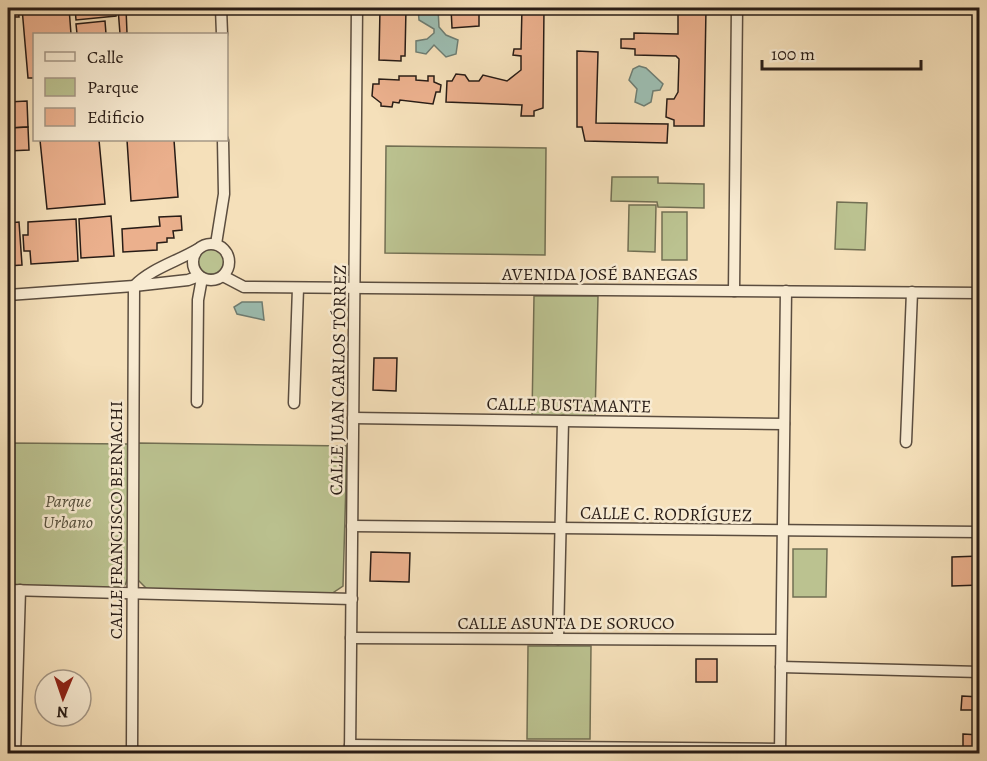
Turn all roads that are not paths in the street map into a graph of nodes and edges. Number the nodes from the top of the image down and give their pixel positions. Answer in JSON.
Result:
{"nodes":[{"id":1,"x":221,"y":8,"type":"edge"},
{"id":2,"x":357,"y":8,"type":"edge"},
{"id":3,"x":737,"y":8,"type":"edge"},
{"id":4,"x":222,"y":33,"type":"edge"},
{"id":5,"x":223,"y":141,"type":"edge"},
{"id":6,"x":216,"y":244,"type":"junction"},
{"id":7,"x":198,"y":249,"type":"junction"},
{"id":8,"x":223,"y":276,"type":"junction"},
{"id":9,"x":200,"y":277,"type":"junction"},
{"id":10,"x":134,"y":286,"type":"junction"},
{"id":11,"x":298,"y":288,"type":"junction"},
{"id":12,"x":355,"y":289,"type":"junction"},
{"id":13,"x":734,"y":291,"type":"junction"},
{"id":14,"x":786,"y":291,"type":"junction"},
{"id":15,"x":912,"y":292,"type":"junction"},
{"id":16,"x":980,"y":293,"type":"edge"},
{"id":17,"x":8,"y":295,"type":"edge"},
{"id":18,"x":197,"y":402,"type":"dead end"},
{"id":19,"x":294,"y":403,"type":"dead end"},
{"id":20,"x":353,"y":418,"type":"junction"},
{"id":21,"x":563,"y":421,"type":"junction"},
{"id":22,"x":784,"y":424,"type":"junction"},
{"id":23,"x":906,"y":442,"type":"dead end"},
{"id":24,"x":352,"y":526,"type":"junction"},
{"id":25,"x":561,"y":529,"type":"junction"},
{"id":26,"x":783,"y":532,"type":"junction"},
{"id":27,"x":980,"y":532,"type":"edge"},
{"id":28,"x":8,"y":590,"type":"edge"},
{"id":29,"x":20,"y":590,"type":"junction"},
{"id":30,"x":133,"y":593,"type":"junction"},
{"id":31,"x":352,"y":599,"type":"junction"},
{"id":32,"x":351,"y":638,"type":"junction"},
{"id":33,"x":558,"y":639,"type":"junction"},
{"id":34,"x":781,"y":640,"type":"junction"},
{"id":35,"x":781,"y":666,"type":"junction"},
{"id":36,"x":980,"y":672,"type":"edge"},
{"id":37,"x":350,"y":749,"type":"edge"},
{"id":38,"x":559,"y":750,"type":"edge"},
{"id":39,"x":780,"y":751,"type":"edge"},
{"id":40,"x":15,"y":753,"type":"edge"},
{"id":41,"x":132,"y":753,"type":"edge"}],
"edges":[{"from":1,"to":4,"type":"street"},
{"from":2,"to":12,"type":"street","name":"CALLE JUAN CARLOS TÓRREZ"},
{"from":3,"to":13,"type":"street"},
{"from":5,"to":6,"type":"street"},
{"from":6,"to":7,"type":"street"},
{"from":6,"to":8,"type":"street"},
{"from":7,"to":9,"type":"street"},
{"from":7,"to":10,"type":"street"},
{"from":8,"to":9,"type":"street"},
{"from":8,"to":11,"type":"street","name":"AVENIDA JOSÉ BANEGAS"},
{"from":9,"to":10,"type":"street"},
{"from":9,"to":18,"type":"street"},
{"from":10,"to":17,"type":"street"},
{"from":10,"to":30,"type":"street","name":"CALLE FRANCISCO BERNACHI"},
{"from":11,"to":12,"type":"street","name":"AVENIDA JOSÉ BANEGAS"},
{"from":11,"to":19,"type":"street"},
{"from":12,"to":13,"type":"street","name":"AVENIDA JOSÉ BANEGAS"},
{"from":12,"to":20,"type":"street","name":"CALLE JUAN CARLOS TÓRREZ"},
{"from":13,"to":14,"type":"street","name":"AVENIDA JOSÉ BANEGAS"},
{"from":14,"to":15,"type":"street","name":"AVENIDA JOSÉ BANEGAS"},
{"from":14,"to":22,"type":"street"},
{"from":15,"to":16,"type":"street","name":"AVENIDA JOSÉ BANEGAS"},
{"from":15,"to":23,"type":"street"},
{"from":20,"to":21,"type":"street","name":"CALLE BUSTAMANTE"},
{"from":20,"to":24,"type":"street","name":"CALLE JUAN CARLOS TÓRREZ"},
{"from":21,"to":22,"type":"street","name":"CALLE BUSTAMANTE"},
{"from":21,"to":25,"type":"street"},
{"from":22,"to":26,"type":"street"},
{"from":24,"to":25,"type":"street","name":"CALLE C. RODRÍGUEZ"},
{"from":24,"to":31,"type":"street","name":"CALLE JUAN CARLOS TÓRREZ"},
{"from":25,"to":26,"type":"street","name":"CALLE C. RODRÍGUEZ"},
{"from":25,"to":33,"type":"street"},
{"from":26,"to":27,"type":"street","name":"CALLE C. RODRÍGUEZ"},
{"from":26,"to":34,"type":"street"},
{"from":28,"to":29,"type":"street"},
{"from":29,"to":30,"type":"street"},
{"from":29,"to":40,"type":"street"},
{"from":30,"to":31,"type":"street"},
{"from":30,"to":41,"type":"street","name":"CALLE FRANCISCO BERNACHI"},
{"from":31,"to":32,"type":"street","name":"CALLE JUAN CARLOS TÓRREZ"},
{"from":32,"to":33,"type":"street","name":"CALLE ASUNTA DE SORUCO"},
{"from":32,"to":37,"type":"street","name":"CALLE JUAN CARLOS TÓRREZ"},
{"from":33,"to":34,"type":"street","name":"CALLE ASUNTA DE SORUCO"},
{"from":34,"to":35,"type":"street"},
{"from":35,"to":36,"type":"street"},
{"from":35,"to":39,"type":"street"},
{"from":37,"to":38,"type":"street"},
{"from":38,"to":39,"type":"street"}]}
